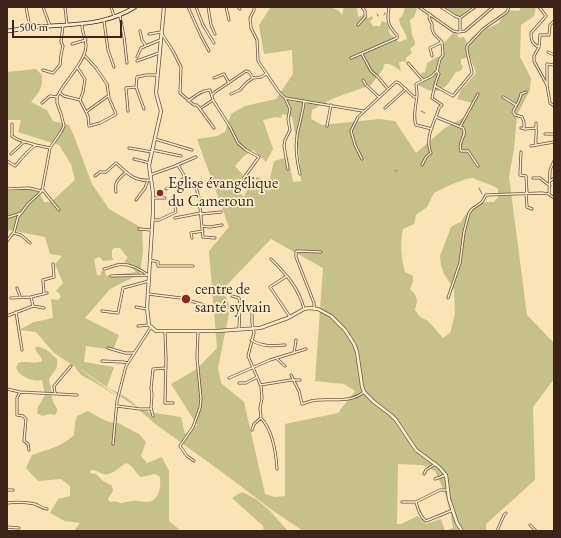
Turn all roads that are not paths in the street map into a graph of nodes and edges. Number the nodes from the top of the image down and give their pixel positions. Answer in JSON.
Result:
{"nodes":[{"id":1,"x":26,"y":7,"type":"edge"},
{"id":2,"x":43,"y":7,"type":"edge"},
{"id":3,"x":65,"y":7,"type":"edge"},
{"id":4,"x":111,"y":7,"type":"edge"},
{"id":5,"x":135,"y":7,"type":"edge"},
{"id":6,"x":164,"y":7,"type":"edge"},
{"id":7,"x":188,"y":7,"type":"edge"},
{"id":8,"x":196,"y":7,"type":"edge"},
{"id":9,"x":208,"y":7,"type":"edge"},
{"id":10,"x":226,"y":7,"type":"edge"},
{"id":11,"x":254,"y":7,"type":"edge"},
{"id":12,"x":362,"y":7,"type":"edge"},
{"id":13,"x":389,"y":7,"type":"edge"},
{"id":14,"x":421,"y":7,"type":"edge"},
{"id":15,"x":441,"y":7,"type":"edge"},
{"id":16,"x":475,"y":7,"type":"edge"},
{"id":17,"x":493,"y":7,"type":"edge"},
{"id":18,"x":508,"y":7,"type":"edge"},
{"id":19,"x":539,"y":7,"type":"edge"},
{"id":20,"x":129,"y":9,"type":"edge"},
{"id":21,"x":430,"y":14,"type":"junction"},
{"id":22,"x":120,"y":16,"type":"junction"},
{"id":23,"x":115,"y":18,"type":"junction"},
{"id":24,"x":460,"y":18,"type":"junction"},
{"id":25,"x":229,"y":20,"type":"dead end"},
{"id":26,"x":104,"y":21,"type":"junction"},
{"id":27,"x":554,"y":21,"type":"edge"},
{"id":28,"x":82,"y":23,"type":"junction"},
{"id":29,"x":63,"y":25,"type":"junction"},
{"id":30,"x":68,"y":25,"type":"junction"},
{"id":31,"x":358,"y":25,"type":"dead end"},
{"id":32,"x":50,"y":26,"type":"junction"},
{"id":33,"x":30,"y":28,"type":"junction"},
{"id":34,"x":140,"y":31,"type":"dead end"},
{"id":35,"x":7,"y":32,"type":"edge"},
{"id":36,"x":460,"y":32,"type":"junction"},
{"id":37,"x":162,"y":33,"type":"junction"},
{"id":38,"x":149,"y":34,"type":"dead end"},
{"id":39,"x":215,"y":34,"type":"dead end"},
{"id":40,"x":161,"y":39,"type":"junction"},
{"id":41,"x":86,"y":40,"type":"junction"},
{"id":42,"x":442,"y":42,"type":"junction"},
{"id":43,"x":214,"y":43,"type":"dead end"},
{"id":44,"x":72,"y":44,"type":"dead end"},
{"id":45,"x":146,"y":46,"type":"junction"},
{"id":46,"x":539,"y":47,"type":"junction"},
{"id":47,"x":209,"y":51,"type":"dead end"},
{"id":48,"x":160,"y":52,"type":"junction"},
{"id":49,"x":548,"y":52,"type":"dead end"},
{"id":50,"x":362,"y":54,"type":"junction"},
{"id":51,"x":554,"y":54,"type":"edge"},
{"id":52,"x":84,"y":56,"type":"junction"},
{"id":53,"x":432,"y":56,"type":"dead end"},
{"id":54,"x":137,"y":57,"type":"dead end"},
{"id":55,"x":351,"y":58,"type":"dead end"},
{"id":56,"x":137,"y":62,"type":"dead end"},
{"id":57,"x":127,"y":63,"type":"dead end"},
{"id":58,"x":408,"y":63,"type":"dead end"},
{"id":59,"x":554,"y":65,"type":"edge"},
{"id":60,"x":77,"y":67,"type":"junction"},
{"id":61,"x":114,"y":67,"type":"dead end"},
{"id":62,"x":43,"y":70,"type":"dead end"},
{"id":63,"x":437,"y":71,"type":"junction"},
{"id":64,"x":266,"y":74,"type":"junction"},
{"id":65,"x":158,"y":75,"type":"junction"},
{"id":66,"x":214,"y":78,"type":"dead end"},
{"id":67,"x":253,"y":78,"type":"junction"},
{"id":68,"x":364,"y":80,"type":"dead end"},
{"id":69,"x":423,"y":80,"type":"junction"},
{"id":70,"x":229,"y":83,"type":"junction"},
{"id":71,"x":547,"y":85,"type":"junction"},
{"id":72,"x":435,"y":86,"type":"junction"},
{"id":73,"x":136,"y":87,"type":"junction"},
{"id":74,"x":388,"y":89,"type":"junction"},
{"id":75,"x":406,"y":89,"type":"junction"},
{"id":76,"x":60,"y":92,"type":"junction"},
{"id":77,"x":526,"y":92,"type":"dead end"},
{"id":78,"x":231,"y":94,"type":"dead end"},
{"id":79,"x":478,"y":94,"type":"dead end"},
{"id":80,"x":212,"y":95,"type":"junction"},
{"id":81,"x":108,"y":96,"type":"junction"},
{"id":82,"x":57,"y":97,"type":"junction"},
{"id":83,"x":379,"y":97,"type":"junction"},
{"id":84,"x":416,"y":97,"type":"junction"},
{"id":85,"x":504,"y":97,"type":"dead end"},
{"id":86,"x":285,"y":98,"type":"junction"},
{"id":87,"x":80,"y":100,"type":"junction"},
{"id":88,"x":213,"y":100,"type":"junction"},
{"id":89,"x":188,"y":101,"type":"junction"},
{"id":90,"x":304,"y":101,"type":"junction"},
{"id":91,"x":42,"y":103,"type":"dead end"},
{"id":92,"x":332,"y":105,"type":"junction"},
{"id":93,"x":516,"y":105,"type":"junction"},
{"id":94,"x":554,"y":106,"type":"edge"},
{"id":95,"x":385,"y":108,"type":"dead end"},
{"id":96,"x":144,"y":109,"type":"dead end"},
{"id":97,"x":201,"y":109,"type":"junction"},
{"id":98,"x":128,"y":111,"type":"dead end"},
{"id":99,"x":363,"y":111,"type":"junction"},
{"id":100,"x":86,"y":112,"type":"junction"},
{"id":101,"x":436,"y":117,"type":"junction"},
{"id":102,"x":536,"y":123,"type":"dead end"},
{"id":103,"x":12,"y":124,"type":"dead end"},
{"id":104,"x":327,"y":126,"type":"dead end"},
{"id":105,"x":460,"y":127,"type":"junction"},
{"id":106,"x":214,"y":128,"type":"dead end"},
{"id":107,"x":522,"y":128,"type":"dead end"},
{"id":108,"x":536,"y":128,"type":"junction"},
{"id":109,"x":432,"y":129,"type":"junction"},
{"id":110,"x":524,"y":129,"type":"junction"},
{"id":111,"x":545,"y":134,"type":"dead end"},
{"id":112,"x":554,"y":134,"type":"edge"},
{"id":113,"x":155,"y":140,"type":"junction"},
{"id":114,"x":24,"y":142,"type":"junction"},
{"id":115,"x":554,"y":142,"type":"edge"},
{"id":116,"x":36,"y":145,"type":"junction"},
{"id":117,"x":536,"y":145,"type":"junction"},
{"id":118,"x":531,"y":146,"type":"dead end"},
{"id":119,"x":50,"y":148,"type":"junction"},
{"id":120,"x":129,"y":148,"type":"dead end"},
{"id":121,"x":192,"y":150,"type":"dead end"},
{"id":122,"x":152,"y":151,"type":"junction"},
{"id":123,"x":521,"y":152,"type":"dead end"},
{"id":124,"x":11,"y":154,"type":"dead end"},
{"id":125,"x":181,"y":156,"type":"dead end"},
{"id":126,"x":196,"y":157,"type":"dead end"},
{"id":127,"x":134,"y":159,"type":"dead end"},
{"id":128,"x":362,"y":159,"type":"dead end"},
{"id":129,"x":7,"y":161,"type":"edge"},
{"id":130,"x":554,"y":161,"type":"edge"},
{"id":131,"x":150,"y":163,"type":"junction"},
{"id":132,"x":177,"y":165,"type":"junction"},
{"id":133,"x":422,"y":165,"type":"dead end"},
{"id":134,"x":478,"y":166,"type":"dead end"},
{"id":135,"x":288,"y":169,"type":"dead end"},
{"id":136,"x":126,"y":172,"type":"junction"},
{"id":137,"x":300,"y":174,"type":"dead end"},
{"id":138,"x":150,"y":175,"type":"junction"},
{"id":139,"x":95,"y":176,"type":"dead end"},
{"id":140,"x":185,"y":176,"type":"junction"},
{"id":141,"x":533,"y":178,"type":"dead end"},
{"id":142,"x":554,"y":178,"type":"edge"},
{"id":143,"x":243,"y":179,"type":"dead end"},
{"id":144,"x":148,"y":180,"type":"junction"},
{"id":145,"x":152,"y":180,"type":"junction"},
{"id":146,"x":550,"y":181,"type":"junction"},
{"id":147,"x":550,"y":186,"type":"junction"},
{"id":148,"x":7,"y":188,"type":"edge"},
{"id":149,"x":166,"y":189,"type":"dead end"},
{"id":150,"x":42,"y":190,"type":"junction"},
{"id":151,"x":116,"y":192,"type":"dead end"},
{"id":152,"x":527,"y":193,"type":"junction"},
{"id":153,"x":549,"y":194,"type":"junction"},
{"id":154,"x":152,"y":198,"type":"junction"},
{"id":155,"x":165,"y":198,"type":"dead end"},
{"id":156,"x":554,"y":198,"type":"edge"},
{"id":157,"x":136,"y":200,"type":"dead end"},
{"id":158,"x":175,"y":207,"type":"dead end"},
{"id":159,"x":532,"y":209,"type":"dead end"},
{"id":160,"x":58,"y":210,"type":"dead end"},
{"id":161,"x":22,"y":212,"type":"junction"},
{"id":162,"x":221,"y":212,"type":"dead end"},
{"id":163,"x":201,"y":214,"type":"junction"},
{"id":164,"x":7,"y":217,"type":"edge"},
{"id":165,"x":176,"y":218,"type":"dead end"},
{"id":166,"x":152,"y":220,"type":"junction"},
{"id":167,"x":222,"y":225,"type":"dead end"},
{"id":168,"x":202,"y":226,"type":"junction"},
{"id":169,"x":139,"y":228,"type":"dead end"},
{"id":170,"x":152,"y":230,"type":"junction"},
{"id":171,"x":203,"y":231,"type":"junction"},
{"id":172,"x":13,"y":233,"type":"junction"},
{"id":173,"x":192,"y":238,"type":"dead end"},
{"id":174,"x":215,"y":238,"type":"dead end"},
{"id":175,"x":7,"y":241,"type":"edge"},
{"id":176,"x":30,"y":243,"type":"dead end"},
{"id":177,"x":321,"y":252,"type":"dead end"},
{"id":178,"x":271,"y":259,"type":"dead end"},
{"id":179,"x":150,"y":260,"type":"junction"},
{"id":180,"x":53,"y":264,"type":"dead end"},
{"id":181,"x":193,"y":266,"type":"dead end"},
{"id":182,"x":104,"y":269,"type":"dead end"},
{"id":183,"x":148,"y":275,"type":"junction"},
{"id":184,"x":111,"y":276,"type":"dead end"},
{"id":185,"x":287,"y":276,"type":"junction"},
{"id":186,"x":149,"y":281,"type":"junction"},
{"id":187,"x":17,"y":288,"type":"dead end"},
{"id":188,"x":148,"y":294,"type":"junction"},
{"id":189,"x":22,"y":296,"type":"junction"},
{"id":190,"x":31,"y":296,"type":"junction"},
{"id":191,"x":232,"y":296,"type":"dead end"},
{"id":192,"x":11,"y":298,"type":"dead end"},
{"id":193,"x":448,"y":298,"type":"dead end"},
{"id":194,"x":33,"y":306,"type":"junction"},
{"id":195,"x":240,"y":306,"type":"junction"},
{"id":196,"x":136,"y":307,"type":"dead end"},
{"id":197,"x":44,"y":308,"type":"dead end"},
{"id":198,"x":314,"y":308,"type":"junction"},
{"id":199,"x":147,"y":309,"type":"junction"},
{"id":200,"x":304,"y":309,"type":"junction"},
{"id":201,"x":206,"y":310,"type":"dead end"},
{"id":202,"x":102,"y":311,"type":"dead end"},
{"id":203,"x":16,"y":312,"type":"junction"},
{"id":204,"x":7,"y":316,"type":"edge"},
{"id":205,"x":290,"y":317,"type":"junction"},
{"id":206,"x":138,"y":326,"type":"dead end"},
{"id":207,"x":150,"y":326,"type":"junction"},
{"id":208,"x":254,"y":329,"type":"junction"},
{"id":209,"x":239,"y":330,"type":"junction"},
{"id":210,"x":165,"y":332,"type":"junction"},
{"id":211,"x":198,"y":332,"type":"junction"},
{"id":212,"x":252,"y":340,"type":"junction"},
{"id":213,"x":296,"y":340,"type":"dead end"},
{"id":214,"x":285,"y":345,"type":"dead end"},
{"id":215,"x":108,"y":348,"type":"dead end"},
{"id":216,"x":306,"y":349,"type":"dead end"},
{"id":217,"x":22,"y":350,"type":"dead end"},
{"id":218,"x":134,"y":353,"type":"junction"},
{"id":219,"x":294,"y":353,"type":"junction"},
{"id":220,"x":276,"y":358,"type":"junction"},
{"id":221,"x":102,"y":361,"type":"dead end"},
{"id":222,"x":128,"y":363,"type":"junction"},
{"id":223,"x":71,"y":366,"type":"dead end"},
{"id":224,"x":284,"y":366,"type":"dead end"},
{"id":225,"x":252,"y":367,"type":"junction"},
{"id":226,"x":166,"y":368,"type":"junction"},
{"id":227,"x":291,"y":375,"type":"dead end"},
{"id":228,"x":257,"y":377,"type":"junction"},
{"id":229,"x":228,"y":378,"type":"dead end"},
{"id":230,"x":294,"y":380,"type":"junction"},
{"id":231,"x":300,"y":380,"type":"dead end"},
{"id":232,"x":239,"y":383,"type":"dead end"},
{"id":233,"x":260,"y":385,"type":"junction"},
{"id":234,"x":7,"y":389,"type":"edge"},
{"id":235,"x":20,"y":392,"type":"junction"},
{"id":236,"x":364,"y":392,"type":"junction"},
{"id":237,"x":55,"y":393,"type":"junction"},
{"id":238,"x":77,"y":395,"type":"dead end"},
{"id":239,"x":173,"y":403,"type":"dead end"},
{"id":240,"x":117,"y":406,"type":"junction"},
{"id":241,"x":151,"y":409,"type":"junction"},
{"id":242,"x":153,"y":416,"type":"dead end"},
{"id":243,"x":261,"y":418,"type":"junction"},
{"id":244,"x":252,"y":430,"type":"dead end"},
{"id":245,"x":113,"y":444,"type":"dead end"},
{"id":246,"x":29,"y":450,"type":"dead end"},
{"id":247,"x":194,"y":461,"type":"dead end"},
{"id":248,"x":435,"y":464,"type":"junction"},
{"id":249,"x":277,"y":469,"type":"dead end"},
{"id":250,"x":424,"y":474,"type":"dead end"},
{"id":251,"x":446,"y":475,"type":"junction"},
{"id":252,"x":435,"y":479,"type":"dead end"},
{"id":253,"x":7,"y":490,"type":"edge"},
{"id":254,"x":12,"y":490,"type":"dead end"},
{"id":255,"x":448,"y":490,"type":"junction"},
{"id":256,"x":7,"y":502,"type":"edge"},
{"id":257,"x":402,"y":502,"type":"dead end"},
{"id":258,"x":416,"y":502,"type":"junction"},
{"id":259,"x":47,"y":509,"type":"dead end"},
{"id":260,"x":453,"y":510,"type":"junction"},
{"id":261,"x":506,"y":513,"type":"dead end"},
{"id":262,"x":530,"y":525,"type":"dead end"},
{"id":263,"x":7,"y":528,"type":"edge"},
{"id":264,"x":19,"y":528,"type":"dead end"},
{"id":265,"x":462,"y":531,"type":"edge"},
{"id":266,"x":497,"y":531,"type":"edge"},
{"id":267,"x":536,"y":531,"type":"edge"}],
"edges":[{"from":1,"to":33,"type":"street"},
{"from":2,"to":32,"type":"street"},
{"from":3,"to":30,"type":"street"},
{"from":4,"to":23,"type":"street"},
{"from":5,"to":20,"type":"main road"},
{"from":6,"to":37,"type":"street"},
{"from":7,"to":47,"type":"street"},
{"from":8,"to":43,"type":"street"},
{"from":9,"to":39,"type":"street"},
{"from":10,"to":25,"type":"street"},
{"from":11,"to":64,"type":"street"},
{"from":12,"to":31,"type":"street"},
{"from":13,"to":50,"type":"street"},
{"from":14,"to":21,"type":"street"},
{"from":15,"to":24,"type":"street"},
{"from":16,"to":24,"type":"street"},
{"from":17,"to":36,"type":"street"},
{"from":18,"to":72,"type":"street"},
{"from":19,"to":46,"type":"street"},
{"from":20,"to":22,"type":"main road"},
{"from":21,"to":36,"type":"street"},
{"from":21,"to":42,"type":"street"},
{"from":22,"to":23,"type":"main road"},
{"from":22,"to":57,"type":"street"},
{"from":23,"to":26,"type":"main road"},
{"from":24,"to":36,"type":"street"},
{"from":26,"to":28,"type":"main road"},
{"from":26,"to":61,"type":"street"},
{"from":27,"to":46,"type":"street"},
{"from":28,"to":30,"type":"main road"},
{"from":28,"to":41,"type":"street"},
{"from":29,"to":30,"type":"main road"},
{"from":29,"to":32,"type":"main road"},
{"from":29,"to":62,"type":"street"},
{"from":32,"to":33,"type":"main road"},
{"from":33,"to":35,"type":"main road"},
{"from":34,"to":45,"type":"street"},
{"from":37,"to":38,"type":"street"},
{"from":37,"to":40,"type":"street"},
{"from":37,"to":89,"type":"street"},
{"from":40,"to":45,"type":"street"},
{"from":40,"to":48,"type":"street"},
{"from":41,"to":44,"type":"street"},
{"from":41,"to":52,"type":"street"},
{"from":42,"to":53,"type":"street"},
{"from":42,"to":63,"type":"street"},
{"from":45,"to":54,"type":"street"},
{"from":46,"to":71,"type":"street"},
{"from":48,"to":56,"type":"street"},
{"from":48,"to":65,"type":"street"},
{"from":49,"to":51,"type":"street"},
{"from":50,"to":55,"type":"street"},
{"from":50,"to":74,"type":"street"},
{"from":52,"to":60,"type":"street"},
{"from":52,"to":81,"type":"street"},
{"from":58,"to":69,"type":"street"},
{"from":59,"to":71,"type":"street"},
{"from":60,"to":76,"type":"street"},
{"from":60,"to":87,"type":"street"},
{"from":63,"to":69,"type":"street"},
{"from":63,"to":72,"type":"street"},
{"from":64,"to":67,"type":"street"},
{"from":64,"to":86,"type":"street"},
{"from":65,"to":73,"type":"street"},
{"from":65,"to":113,"type":"street"},
{"from":66,"to":70,"type":"street"},
{"from":67,"to":70,"type":"street"},
{"from":67,"to":78,"type":"street"},
{"from":68,"to":83,"type":"street"},
{"from":69,"to":84,"type":"street"},
{"from":70,"to":80,"type":"street"},
{"from":71,"to":94,"type":"street"},
{"from":72,"to":101,"type":"street"},
{"from":73,"to":96,"type":"street"},
{"from":73,"to":98,"type":"street"},
{"from":74,"to":75,"type":"street"},
{"from":74,"to":83,"type":"street"},
{"from":75,"to":84,"type":"street"},
{"from":75,"to":95,"type":"street"},
{"from":76,"to":82,"type":"street"},
{"from":76,"to":87,"type":"street"},
{"from":77,"to":93,"type":"street"},
{"from":79,"to":105,"type":"street"},
{"from":80,"to":88,"type":"street"},
{"from":80,"to":89,"type":"street"},
{"from":81,"to":100,"type":"street"},
{"from":81,"to":100,"type":"street"},
{"from":82,"to":91,"type":"street"},
{"from":82,"to":119,"type":"street"},
{"from":83,"to":99,"type":"street"},
{"from":84,"to":109,"type":"street"},
{"from":85,"to":93,"type":"street"},
{"from":86,"to":90,"type":"street"},
{"from":86,"to":135,"type":"street"},
{"from":87,"to":100,"type":"street"},
{"from":88,"to":97,"type":"street"},
{"from":88,"to":143,"type":"street"},
{"from":89,"to":97,"type":"street"},
{"from":90,"to":92,"type":"street"},
{"from":90,"to":137,"type":"street"},
{"from":92,"to":99,"type":"street"},
{"from":92,"to":104,"type":"street"},
{"from":93,"to":110,"type":"street"},
{"from":97,"to":106,"type":"street"},
{"from":99,"to":128,"type":"street"},
{"from":101,"to":105,"type":"street"},
{"from":101,"to":109,"type":"street"},
{"from":102,"to":108,"type":"street"},
{"from":103,"to":114,"type":"street"},
{"from":105,"to":134,"type":"street"},
{"from":107,"to":110,"type":"street"},
{"from":108,"to":110,"type":"street"},
{"from":108,"to":117,"type":"street"},
{"from":109,"to":133,"type":"street"},
{"from":111,"to":112,"type":"street"},
{"from":113,"to":121,"type":"street"},
{"from":113,"to":122,"type":"street"},
{"from":114,"to":116,"type":"street"},
{"from":114,"to":124,"type":"street"},
{"from":115,"to":117,"type":"street"},
{"from":116,"to":119,"type":"street"},
{"from":116,"to":129,"type":"street"},
{"from":117,"to":118,"type":"street"},
{"from":119,"to":150,"type":"street"},
{"from":120,"to":122,"type":"street"},
{"from":122,"to":125,"type":"street"},
{"from":122,"to":131,"type":"street"},
{"from":123,"to":152,"type":"street"},
{"from":126,"to":132,"type":"street"},
{"from":127,"to":131,"type":"street"},
{"from":130,"to":146,"type":"street"},
{"from":131,"to":138,"type":"street"},
{"from":132,"to":138,"type":"street"},
{"from":132,"to":140,"type":"street"},
{"from":136,"to":139,"type":"street"},
{"from":136,"to":144,"type":"street"},
{"from":136,"to":151,"type":"street"},
{"from":138,"to":145,"type":"street"},
{"from":140,"to":149,"type":"street"},
{"from":140,"to":163,"type":"street"},
{"from":141,"to":147,"type":"street"},
{"from":142,"to":146,"type":"street"},
{"from":144,"to":145,"type":"street"},
{"from":144,"to":157,"type":"street"},
{"from":145,"to":154,"type":"street"},
{"from":146,"to":147,"type":"street"},
{"from":147,"to":153,"type":"street"},
{"from":148,"to":150,"type":"street"},
{"from":150,"to":160,"type":"street"},
{"from":150,"to":161,"type":"street"},
{"from":152,"to":153,"type":"street"},
{"from":152,"to":159,"type":"street"},
{"from":152,"to":193,"type":"street"},
{"from":153,"to":156,"type":"street"},
{"from":154,"to":155,"type":"street"},
{"from":154,"to":166,"type":"street"},
{"from":158,"to":166,"type":"street"},
{"from":161,"to":164,"type":"street"},
{"from":161,"to":172,"type":"street"},
{"from":162,"to":163,"type":"street"},
{"from":163,"to":165,"type":"street"},
{"from":163,"to":168,"type":"street"},
{"from":166,"to":170,"type":"street"},
{"from":167,"to":168,"type":"street"},
{"from":168,"to":171,"type":"street"},
{"from":169,"to":170,"type":"street"},
{"from":170,"to":179,"type":"street"},
{"from":171,"to":173,"type":"street"},
{"from":171,"to":174,"type":"street"},
{"from":172,"to":175,"type":"street"},
{"from":172,"to":176,"type":"street"},
{"from":177,"to":198,"type":"street"},
{"from":178,"to":185,"type":"street"},
{"from":179,"to":181,"type":"street"},
{"from":179,"to":183,"type":"street"},
{"from":180,"to":190,"type":"street"},
{"from":182,"to":183,"type":"street"},
{"from":183,"to":184,"type":"street"},
{"from":183,"to":186,"type":"street"},
{"from":185,"to":200,"type":"street"},
{"from":185,"to":205,"type":"street"},
{"from":186,"to":188,"type":"street"},
{"from":186,"to":202,"type":"street"},
{"from":187,"to":189,"type":"street"},
{"from":188,"to":199,"type":"street"},
{"from":188,"to":201,"type":"street"},
{"from":189,"to":190,"type":"street"},
{"from":189,"to":192,"type":"street"},
{"from":190,"to":194,"type":"street"},
{"from":191,"to":195,"type":"street"},
{"from":194,"to":197,"type":"street"},
{"from":194,"to":203,"type":"street"},
{"from":195,"to":208,"type":"street"},
{"from":195,"to":209,"type":"street"},
{"from":196,"to":199,"type":"street"},
{"from":198,"to":200,"type":"street"},
{"from":198,"to":236,"type":"street"},
{"from":199,"to":207,"type":"street"},
{"from":200,"to":205,"type":"street"},
{"from":203,"to":204,"type":"street"},
{"from":203,"to":217,"type":"street"},
{"from":205,"to":208,"type":"street"},
{"from":206,"to":207,"type":"street"},
{"from":207,"to":210,"type":"street"},
{"from":207,"to":218,"type":"street"},
{"from":208,"to":209,"type":"street"},
{"from":208,"to":212,"type":"street"},
{"from":209,"to":211,"type":"street"},
{"from":210,"to":211,"type":"street"},
{"from":210,"to":226,"type":"street"},
{"from":211,"to":247,"type":"street"},
{"from":212,"to":214,"type":"street"},
{"from":212,"to":225,"type":"street"},
{"from":213,"to":219,"type":"street"},
{"from":215,"to":218,"type":"street"},
{"from":216,"to":219,"type":"street"},
{"from":218,"to":222,"type":"street"},
{"from":219,"to":220,"type":"street"},
{"from":220,"to":224,"type":"street"},
{"from":220,"to":225,"type":"street"},
{"from":221,"to":222,"type":"street"},
{"from":222,"to":240,"type":"street"},
{"from":223,"to":237,"type":"street"},
{"from":225,"to":228,"type":"street"},
{"from":225,"to":229,"type":"street"},
{"from":226,"to":239,"type":"street"},
{"from":226,"to":241,"type":"street"},
{"from":227,"to":230,"type":"street"},
{"from":228,"to":232,"type":"street"},
{"from":228,"to":233,"type":"street"},
{"from":230,"to":231,"type":"street"},
{"from":230,"to":233,"type":"street"},
{"from":230,"to":236,"type":"street"},
{"from":233,"to":243,"type":"street"},
{"from":234,"to":235,"type":"street"},
{"from":235,"to":237,"type":"street"},
{"from":235,"to":246,"type":"street"},
{"from":236,"to":248,"type":"street"},
{"from":237,"to":238,"type":"street"},
{"from":240,"to":241,"type":"street"},
{"from":240,"to":245,"type":"street"},
{"from":241,"to":242,"type":"street"},
{"from":243,"to":244,"type":"street"},
{"from":243,"to":249,"type":"street"},
{"from":248,"to":250,"type":"street"},
{"from":248,"to":251,"type":"street"},
{"from":251,"to":252,"type":"street"},
{"from":251,"to":255,"type":"street"},
{"from":253,"to":254,"type":"street"},
{"from":255,"to":258,"type":"street"},
{"from":255,"to":260,"type":"street"},
{"from":256,"to":259,"type":"street"},
{"from":257,"to":258,"type":"street"},
{"from":258,"to":260,"type":"street"},
{"from":260,"to":265,"type":"street"},
{"from":261,"to":266,"type":"street"},
{"from":262,"to":267,"type":"street"},
{"from":263,"to":264,"type":"street"}]}
